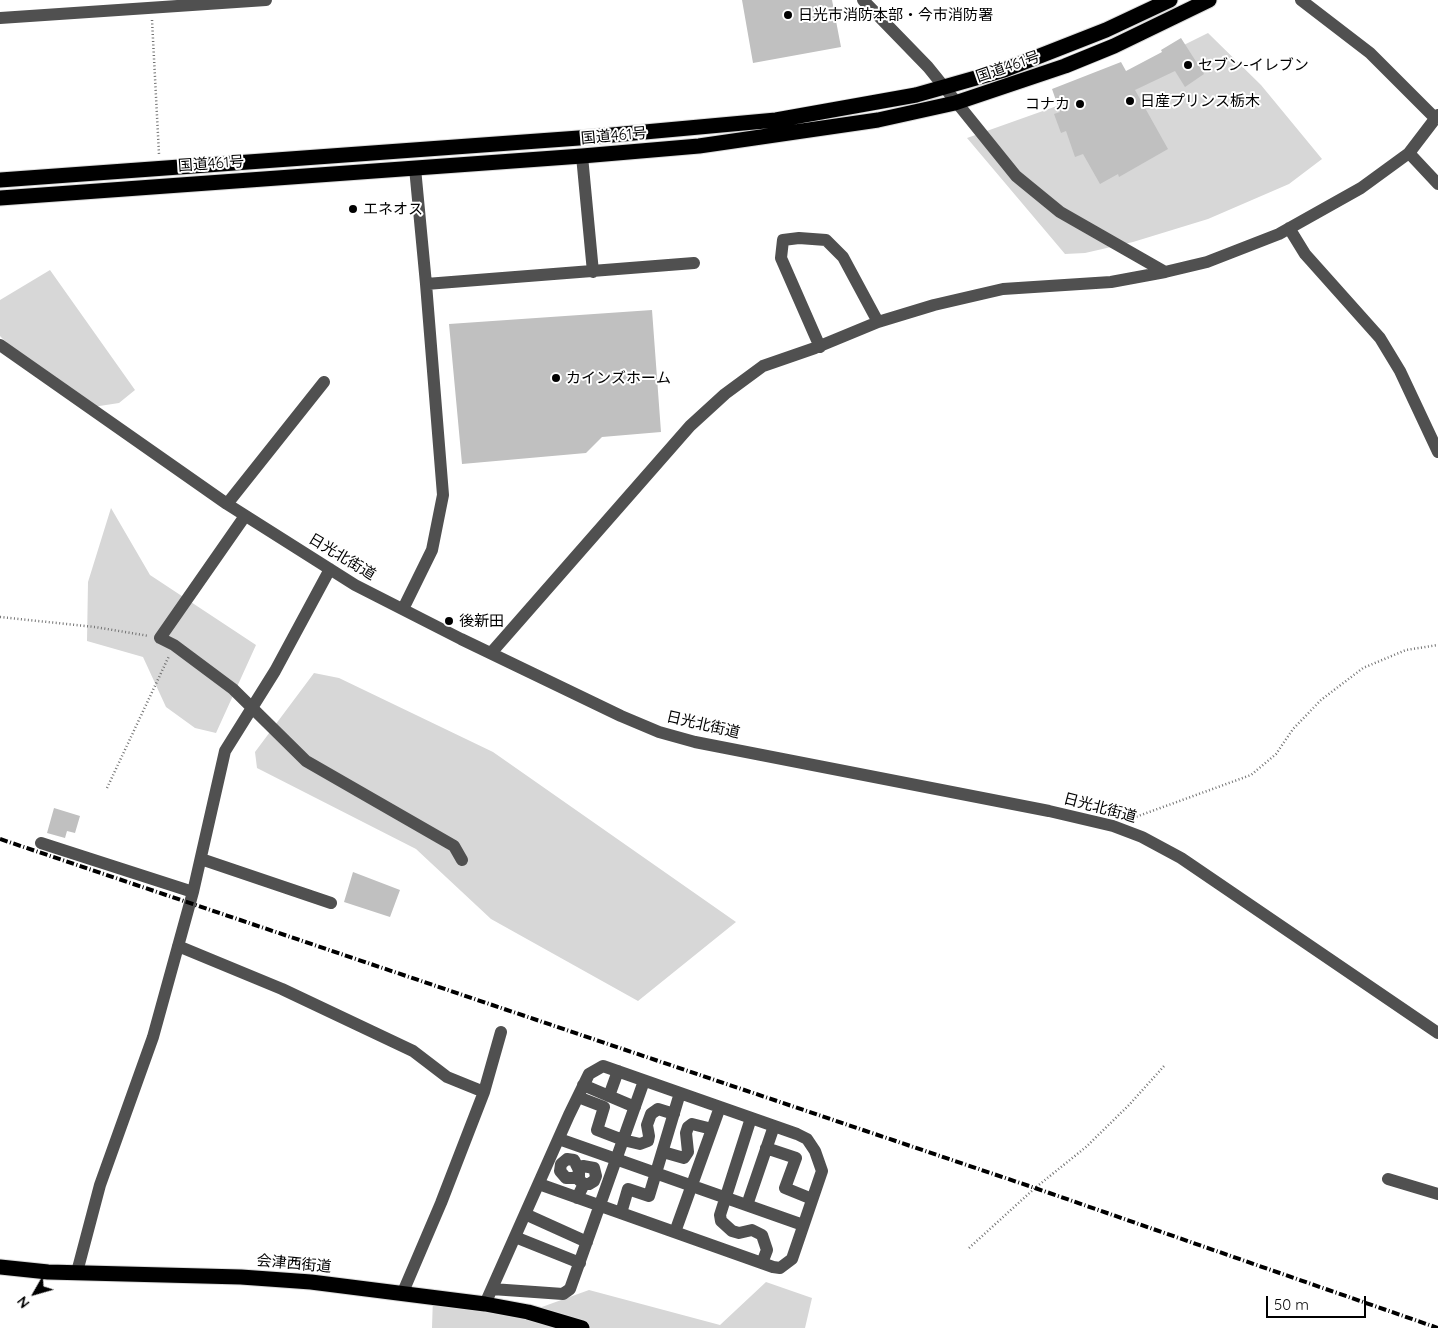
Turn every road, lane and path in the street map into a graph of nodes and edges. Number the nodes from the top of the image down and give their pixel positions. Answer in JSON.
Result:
{"nodes":[{"id":1,"x":266,"y":0,"type":"edge"},
{"id":2,"x":863,"y":0,"type":"edge"},
{"id":3,"x":1170,"y":0,"type":"edge"},
{"id":4,"x":1209,"y":0,"type":"edge"},
{"id":5,"x":1302,"y":0,"type":"edge"},
{"id":6,"x":151,"y":9,"type":"junction"},
{"id":7,"x":0,"y":18,"type":"edge"},
{"id":8,"x":944,"y":88,"type":"junction"},
{"id":9,"x":955,"y":103,"type":"junction"},
{"id":10,"x":1437,"y":116,"type":"edge"},
{"id":11,"x":1409,"y":153,"type":"junction"},
{"id":12,"x":582,"y":156,"type":"junction"},
{"id":13,"x":160,"y":167,"type":"junction"},
{"id":14,"x":414,"y":168,"type":"junction"},
{"id":15,"x":0,"y":180,"type":"edge"},
{"id":16,"x":1438,"y":184,"type":"edge"},
{"id":17,"x":0,"y":198,"type":"edge"},
{"id":18,"x":1289,"y":228,"type":"junction"},
{"id":19,"x":694,"y":263,"type":"dead end"},
{"id":20,"x":593,"y":272,"type":"junction"},
{"id":21,"x":1165,"y":272,"type":"junction"},
{"id":22,"x":426,"y":284,"type":"junction"},
{"id":23,"x":878,"y":322,"type":"junction"},
{"id":24,"x":0,"y":345,"type":"edge"},
{"id":25,"x":820,"y":346,"type":"junction"},
{"id":26,"x":324,"y":382,"type":"dead end"},
{"id":27,"x":1438,"y":452,"type":"edge"},
{"id":28,"x":227,"y":504,"type":"junction"},
{"id":29,"x":244,"y":516,"type":"junction"},
{"id":30,"x":330,"y":569,"type":"junction"},
{"id":31,"x":403,"y":609,"type":"junction"},
{"id":32,"x":0,"y":616,"type":"edge"},
{"id":33,"x":160,"y":638,"type":"junction"},
{"id":34,"x":174,"y":645,"type":"junction"},
{"id":35,"x":1438,"y":645,"type":"edge"},
{"id":36,"x":491,"y":653,"type":"junction"},
{"id":37,"x":250,"y":708,"type":"junction"},
{"id":38,"x":107,"y":788,"type":"dead end"},
{"id":39,"x":1113,"y":826,"type":"junction"},
{"id":40,"x":41,"y":843,"type":"dead end"},
{"id":41,"x":201,"y":860,"type":"junction"},
{"id":42,"x":462,"y":860,"type":"dead end"},
{"id":43,"x":193,"y":892,"type":"junction"},
{"id":44,"x":331,"y":903,"type":"dead end"},
{"id":45,"x":178,"y":946,"type":"junction"},
{"id":46,"x":501,"y":1032,"type":"dead end"},
{"id":47,"x":1438,"y":1033,"type":"edge"},
{"id":48,"x":1165,"y":1064,"type":"dead end"},
{"id":49,"x":618,"y":1071,"type":"junction"},
{"id":50,"x":644,"y":1080,"type":"junction"},
{"id":51,"x":581,"y":1091,"type":"junction"},
{"id":52,"x":484,"y":1092,"type":"junction"},
{"id":53,"x":680,"y":1093,"type":"junction"},
{"id":54,"x":609,"y":1096,"type":"junction"},
{"id":55,"x":635,"y":1107,"type":"junction"},
{"id":56,"x":720,"y":1107,"type":"junction"},
{"id":57,"x":674,"y":1114,"type":"junction"},
{"id":58,"x":751,"y":1118,"type":"junction"},
{"id":59,"x":774,"y":1126,"type":"junction"},
{"id":60,"x":712,"y":1129,"type":"junction"},
{"id":61,"x":559,"y":1139,"type":"junction"},
{"id":62,"x":623,"y":1140,"type":"junction"},
{"id":63,"x":577,"y":1145,"type":"junction"},
{"id":64,"x":766,"y":1148,"type":"junction"},
{"id":65,"x":663,"y":1152,"type":"junction"},
{"id":66,"x":616,"y":1159,"type":"junction"},
{"id":67,"x":656,"y":1173,"type":"junction"},
{"id":68,"x":1388,"y":1179,"type":"dead end"},
{"id":69,"x":539,"y":1184,"type":"junction"},
{"id":70,"x":692,"y":1186,"type":"junction"},
{"id":71,"x":1438,"y":1194,"type":"edge"},
{"id":72,"x":724,"y":1197,"type":"junction"},
{"id":73,"x":578,"y":1198,"type":"junction"},
{"id":74,"x":812,"y":1199,"type":"junction"},
{"id":75,"x":747,"y":1205,"type":"junction"},
{"id":76,"x":600,"y":1206,"type":"junction"},
{"id":77,"x":622,"y":1213,"type":"junction"},
{"id":78,"x":525,"y":1214,"type":"junction"},
{"id":79,"x":804,"y":1225,"type":"junction"},
{"id":80,"x":675,"y":1232,"type":"junction"},
{"id":81,"x":515,"y":1238,"type":"junction"},
{"id":82,"x":587,"y":1242,"type":"junction"},
{"id":83,"x":969,"y":1248,"type":"dead end"},
{"id":84,"x":580,"y":1263,"type":"junction"},
{"id":85,"x":762,"y":1264,"type":"junction"},
{"id":86,"x":0,"y":1267,"type":"edge"},
{"id":87,"x":77,"y":1272,"type":"junction"},
{"id":88,"x":492,"y":1289,"type":"junction"},
{"id":89,"x":403,"y":1292,"type":"junction"},
{"id":90,"x":485,"y":1304,"type":"junction"},
{"id":91,"x":582,"y":1328,"type":"edge"}],
"edges":[{"from":1,"to":6,"type":"street"},
{"from":2,"to":8,"type":"street"},
{"from":3,"to":8,"type":"highway","name":"国道461号"},
{"from":4,"to":9,"type":"highway","name":"国道461号"},
{"from":5,"to":10,"type":"street"},
{"from":6,"to":7,"type":"street"},
{"from":6,"to":13,"type":"path"},
{"from":8,"to":9,"type":"street"},
{"from":8,"to":13,"type":"highway","name":"国道461号"},
{"from":9,"to":12,"type":"highway","name":"国道461号"},
{"from":9,"to":21,"type":"street"},
{"from":10,"to":11,"type":"street"},
{"from":11,"to":16,"type":"street"},
{"from":11,"to":18,"type":"street"},
{"from":12,"to":14,"type":"highway","name":"国道461号"},
{"from":12,"to":20,"type":"street"},
{"from":13,"to":15,"type":"highway","name":"国道461号"},
{"from":14,"to":17,"type":"highway","name":"国道461号"},
{"from":14,"to":22,"type":"street"},
{"from":18,"to":21,"type":"street"},
{"from":18,"to":27,"type":"street"},
{"from":19,"to":20,"type":"street"},
{"from":20,"to":22,"type":"street"},
{"from":21,"to":23,"type":"street"},
{"from":22,"to":31,"type":"street"},
{"from":23,"to":25,"type":"street"},
{"from":23,"to":25,"type":"street"},
{"from":24,"to":28,"type":"street","name":"日光北街道"},
{"from":25,"to":36,"type":"street"},
{"from":26,"to":28,"type":"street"},
{"from":28,"to":29,"type":"street","name":"日光北街道"},
{"from":29,"to":30,"type":"street","name":"日光北街道"},
{"from":29,"to":33,"type":"street"},
{"from":30,"to":31,"type":"street","name":"日光北街道"},
{"from":30,"to":37,"type":"street"},
{"from":31,"to":36,"type":"street","name":"日光北街道"},
{"from":32,"to":33,"type":"path"},
{"from":33,"to":34,"type":"street"},
{"from":34,"to":37,"type":"street"},
{"from":34,"to":38,"type":"path"},
{"from":35,"to":39,"type":"path"},
{"from":36,"to":39,"type":"street","name":"日光北街道"},
{"from":37,"to":41,"type":"street"},
{"from":37,"to":42,"type":"street"},
{"from":39,"to":47,"type":"street","name":"日光北街道"},
{"from":40,"to":43,"type":"street"},
{"from":41,"to":43,"type":"street"},
{"from":41,"to":44,"type":"street"},
{"from":43,"to":45,"type":"street"},
{"from":45,"to":52,"type":"street"},
{"from":45,"to":87,"type":"street"},
{"from":46,"to":52,"type":"street"},
{"from":48,"to":83,"type":"path"},
{"from":49,"to":50,"type":"street"},
{"from":49,"to":51,"type":"street"},
{"from":49,"to":54,"type":"street"},
{"from":50,"to":53,"type":"street"},
{"from":50,"to":55,"type":"street"},
{"from":51,"to":54,"type":"street"},
{"from":51,"to":61,"type":"street"},
{"from":51,"to":62,"type":"street"},
{"from":52,"to":89,"type":"street"},
{"from":53,"to":56,"type":"street"},
{"from":53,"to":57,"type":"street"},
{"from":54,"to":55,"type":"street"},
{"from":55,"to":62,"type":"street"},
{"from":56,"to":58,"type":"street"},
{"from":56,"to":60,"type":"street"},
{"from":57,"to":62,"type":"street"},
{"from":57,"to":65,"type":"street"},
{"from":58,"to":59,"type":"street"},
{"from":58,"to":72,"type":"street"},
{"from":59,"to":64,"type":"street"},
{"from":59,"to":74,"type":"street"},
{"from":60,"to":65,"type":"street"},
{"from":60,"to":70,"type":"street"},
{"from":61,"to":63,"type":"street"},
{"from":61,"to":69,"type":"street"},
{"from":62,"to":66,"type":"street"},
{"from":63,"to":66,"type":"street"},
{"from":63,"to":73,"type":"street"},
{"from":64,"to":74,"type":"street"},
{"from":64,"to":75,"type":"street"},
{"from":65,"to":67,"type":"street"},
{"from":66,"to":67,"type":"street"},
{"from":66,"to":76,"type":"street"},
{"from":67,"to":70,"type":"street"},
{"from":67,"to":77,"type":"street"},
{"from":68,"to":71,"type":"street"},
{"from":69,"to":73,"type":"street"},
{"from":69,"to":78,"type":"street"},
{"from":70,"to":72,"type":"street"},
{"from":70,"to":80,"type":"street"},
{"from":72,"to":75,"type":"street"},
{"from":72,"to":85,"type":"street"},
{"from":73,"to":76,"type":"street"},
{"from":74,"to":79,"type":"street"},
{"from":75,"to":79,"type":"street"},
{"from":76,"to":77,"type":"street"},
{"from":76,"to":82,"type":"street"},
{"from":77,"to":80,"type":"street"},
{"from":78,"to":81,"type":"street"},
{"from":78,"to":82,"type":"street"},
{"from":79,"to":85,"type":"street"},
{"from":80,"to":85,"type":"street"},
{"from":81,"to":84,"type":"street"},
{"from":81,"to":88,"type":"street"},
{"from":82,"to":84,"type":"street"},
{"from":84,"to":88,"type":"street"},
{"from":86,"to":87,"type":"highway","name":"会津西街道"},
{"from":87,"to":89,"type":"highway","name":"会津西街道"},
{"from":88,"to":90,"type":"street"},
{"from":89,"to":90,"type":"highway","name":"会津西街道"},
{"from":90,"to":91,"type":"highway","name":"会津西街道"}]}
